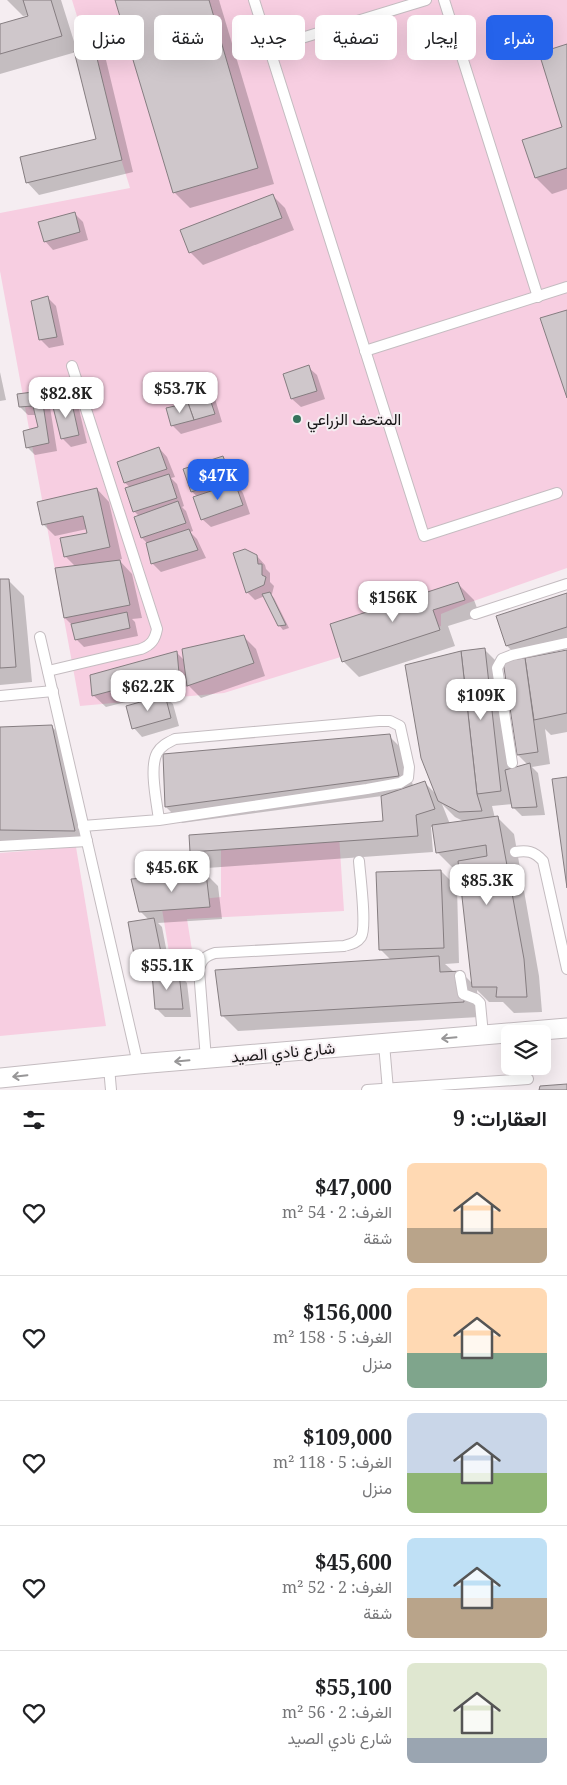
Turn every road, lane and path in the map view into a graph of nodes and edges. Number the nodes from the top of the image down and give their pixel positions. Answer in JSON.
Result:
{"nodes":[{"id":1,"x":254,"y":0,"type":"edge"},
{"id":2,"x":426,"y":0,"type":"edge"},
{"id":3,"x":444,"y":0,"type":"edge"},
{"id":4,"x":259,"y":15,"type":"edge"},
{"id":5,"x":305,"y":37,"type":"edge"},
{"id":6,"x":273,"y":60,"type":"edge"},
{"id":7,"x":567,"y":287,"type":"edge"},
{"id":8,"x":538,"y":297,"type":"junction"},
{"id":9,"x":365,"y":351,"type":"junction"},
{"id":10,"x":72,"y":366,"type":"dead end"},
{"id":11,"x":557,"y":493,"type":"dead end"},
{"id":12,"x":567,"y":584,"type":"edge"},
{"id":13,"x":475,"y":614,"type":"dead end"},
{"id":14,"x":40,"y":636,"type":"dead end"},
{"id":15,"x":567,"y":643,"type":"edge"},
{"id":16,"x":48,"y":671,"type":"junction"},
{"id":17,"x":53,"y":691,"type":"junction"},
{"id":18,"x":0,"y":696,"type":"edge"},
{"id":19,"x":512,"y":763,"type":"dead end"},
{"id":20,"x":159,"y":820,"type":"junction"},
{"id":21,"x":83,"y":826,"type":"junction"},
{"id":22,"x":87,"y":841,"type":"junction"},
{"id":23,"x":0,"y":846,"type":"edge"},
{"id":24,"x":514,"y":852,"type":"dead end"},
{"id":25,"x":359,"y":861,"type":"dead end"},
{"id":26,"x":567,"y":967,"type":"edge"},
{"id":27,"x":460,"y":976,"type":"dead end"},
{"id":28,"x":567,"y":1028,"type":"edge"},
{"id":29,"x":483,"y":1035,"type":"junction"},
{"id":30,"x":384,"y":1044,"type":"junction"},
{"id":31,"x":206,"y":1059,"type":"junction"},
{"id":32,"x":138,"y":1064,"type":"junction"},
{"id":33,"x":110,"y":1067,"type":"junction"},
{"id":34,"x":0,"y":1078,"type":"edge"},
{"id":35,"x":528,"y":1079,"type":"dead end"},
{"id":36,"x":388,"y":1089,"type":"edge"},
{"id":37,"x":112,"y":1090,"type":"edge"},
{"id":38,"x":367,"y":1090,"type":"edge"}],
"edges":[{"from":1,"to":4,"type":"lane"},
{"from":2,"to":5,"type":"lane"},
{"from":3,"to":8,"type":"lane"},
{"from":6,"to":9,"type":"lane"},
{"from":7,"to":8,"type":"lane"},
{"from":8,"to":9,"type":"lane"},
{"from":9,"to":11,"type":"lane"},
{"from":10,"to":16,"type":"lane"},
{"from":12,"to":13,"type":"lane"},
{"from":14,"to":16,"type":"lane"},
{"from":15,"to":19,"type":"lane"},
{"from":16,"to":17,"type":"lane"},
{"from":17,"to":18,"type":"lane"},
{"from":17,"to":21,"type":"lane"},
{"from":20,"to":20,"type":"lane"},
{"from":20,"to":21,"type":"lane"},
{"from":21,"to":22,"type":"lane"},
{"from":22,"to":23,"type":"lane"},
{"from":22,"to":32,"type":"lane"},
{"from":24,"to":26,"type":"lane"},
{"from":25,"to":31,"type":"lane"},
{"from":27,"to":29,"type":"lane"},
{"from":28,"to":29,"type":"street","name":"شارع نادي الصيد"},
{"from":29,"to":30,"type":"street","name":"شارع نادي الصيد","one_way":true},
{"from":30,"to":31,"type":"street","name":"شارع نادي الصيد"},
{"from":30,"to":36,"type":"lane"},
{"from":31,"to":32,"type":"street","name":"شارع نادي الصيد","one_way":true},
{"from":32,"to":33,"type":"street","name":"شارع نادي الصيد"},
{"from":33,"to":34,"type":"street","name":"شارع نادي الصيد","one_way":true},
{"from":33,"to":37,"type":"lane"},
{"from":35,"to":36,"type":"lane"},
{"from":36,"to":38,"type":"lane"}]}
